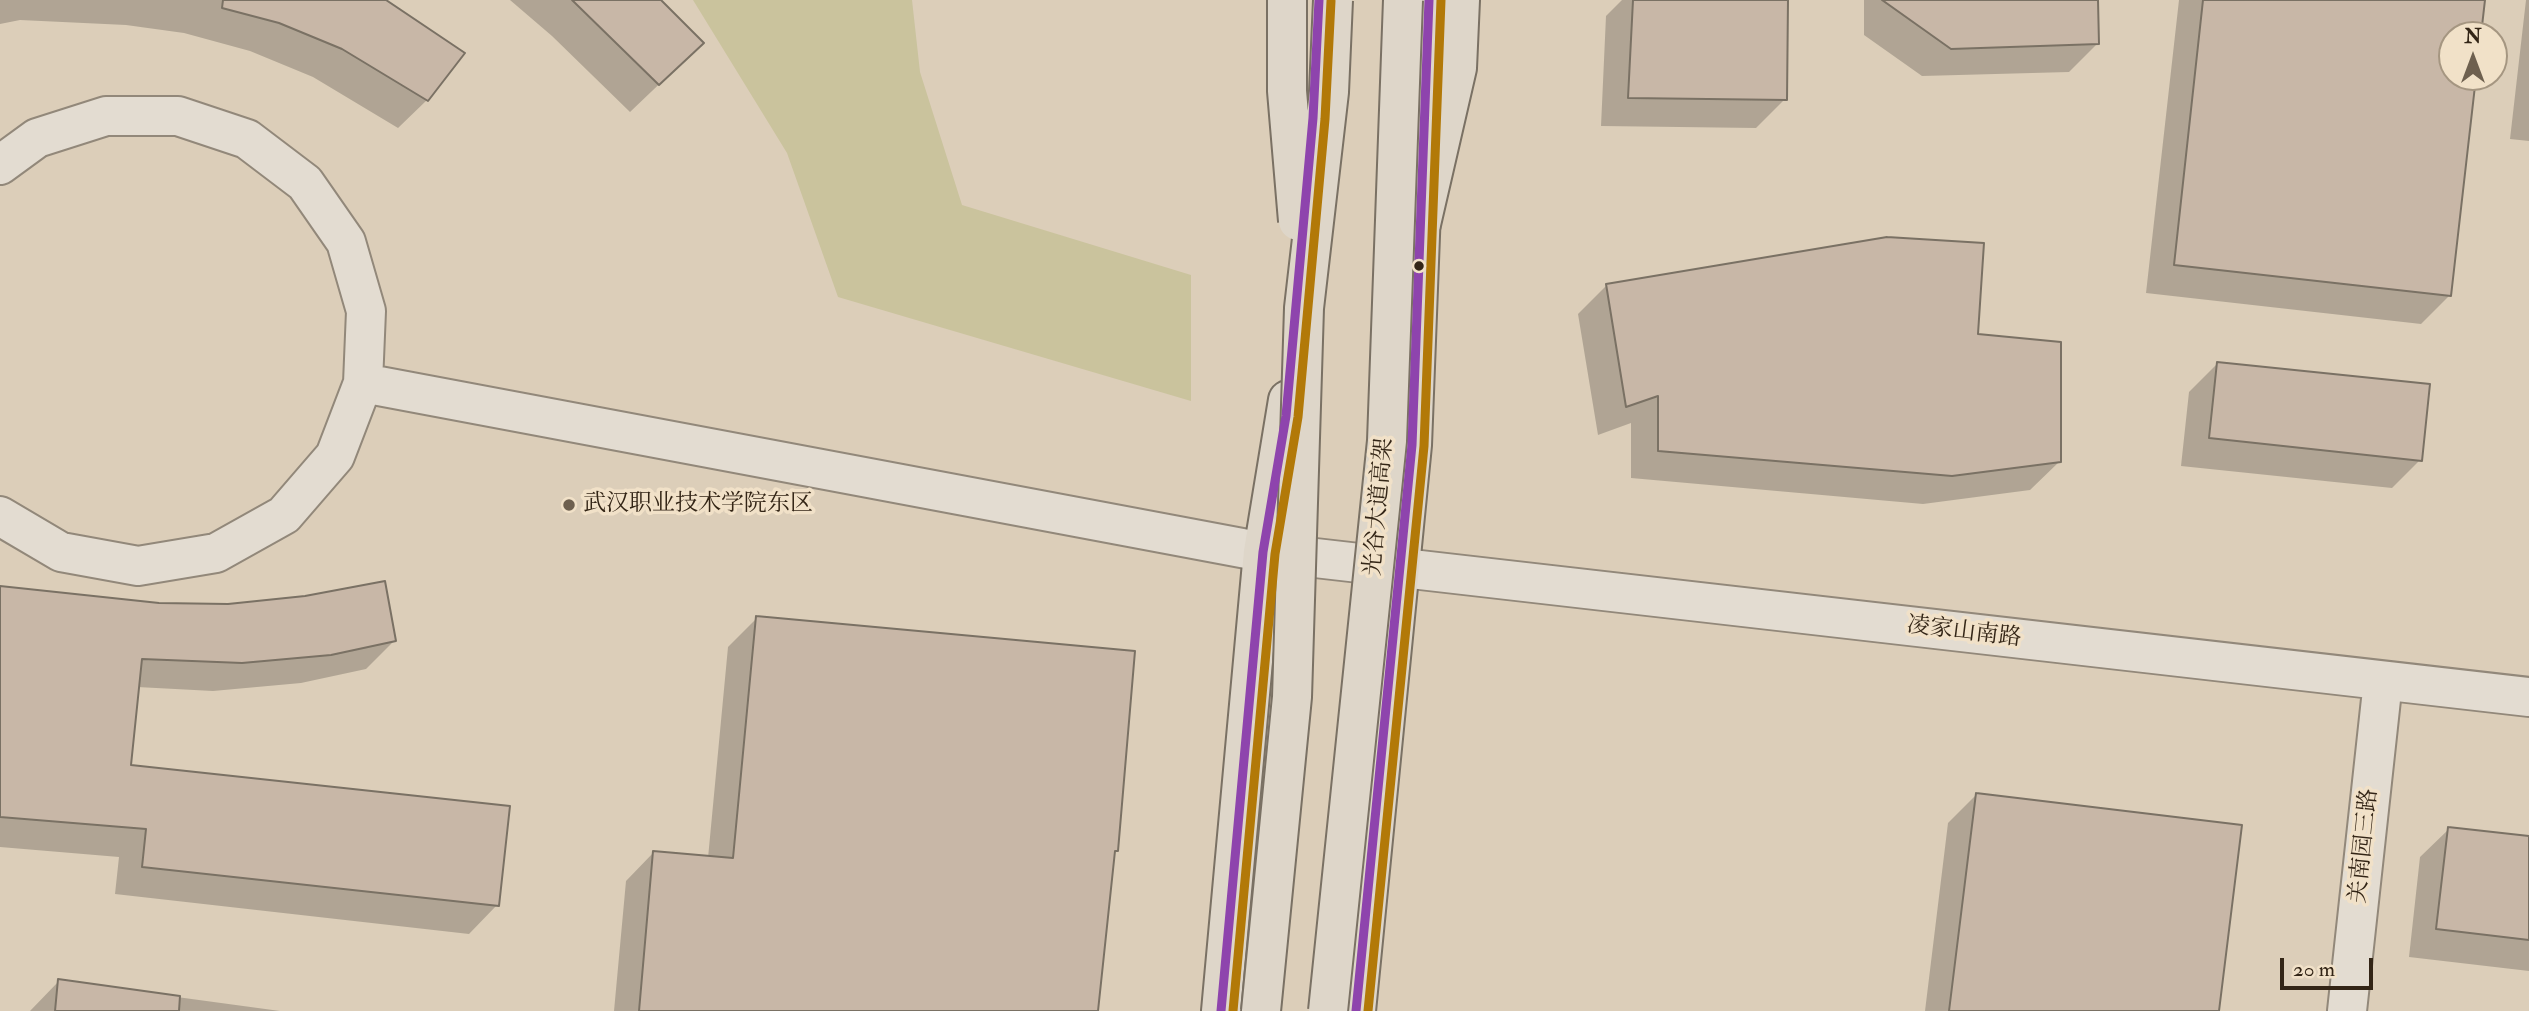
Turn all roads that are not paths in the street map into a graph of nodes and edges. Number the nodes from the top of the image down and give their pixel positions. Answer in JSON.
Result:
{"nodes":[{"id":1,"x":1287,"y":0,"type":"edge"},
{"id":2,"x":1319,"y":0,"type":"edge"},
{"id":3,"x":1333,"y":0,"type":"edge"},
{"id":4,"x":1403,"y":0,"type":"edge"},
{"id":5,"x":1429,"y":0,"type":"edge"},
{"id":6,"x":1460,"y":0,"type":"edge"},
{"id":7,"x":0,"y":165,"type":"edge"},
{"id":8,"x":1421,"y":224,"type":"junction"},
{"id":9,"x":1304,"y":308,"type":"junction"},
{"id":10,"x":363,"y":383,"type":"junction"},
{"id":11,"x":0,"y":516,"type":"edge"},
{"id":12,"x":1263,"y":552,"type":"junction"},
{"id":13,"x":1399,"y":568,"type":"junction"},
{"id":14,"x":2382,"y":681,"type":"junction"},
{"id":15,"x":2529,"y":696,"type":"edge"},
{"id":16,"x":1221,"y":1011,"type":"edge"},
{"id":17,"x":1261,"y":1011,"type":"edge"},
{"id":18,"x":1328,"y":1011,"type":"edge"},
{"id":19,"x":1356,"y":1011,"type":"edge"},
{"id":20,"x":2347,"y":1011,"type":"edge"}],
"edges":[{"from":1,"to":9,"type":"main road","bridge":true},
{"from":2,"to":12,"type":"main road"},
{"from":3,"to":9,"type":"main road","bridge":true},
{"from":4,"to":18,"type":"main road","name":"光谷大道高架","bridge":true},
{"from":5,"to":8,"type":"main road"},
{"from":6,"to":8,"type":"main road"},
{"from":7,"to":10,"type":"street"},
{"from":8,"to":13,"type":"main road"},
{"from":9,"to":17,"type":"main road","bridge":true},
{"from":10,"to":11,"type":"street"},
{"from":10,"to":12,"type":"street","name":"凌家山南路"},
{"from":12,"to":13,"type":"street","name":"凌家山南路"},
{"from":12,"to":16,"type":"main road"},
{"from":13,"to":14,"type":"street","name":"凌家山南路"},
{"from":13,"to":19,"type":"main road"},
{"from":14,"to":15,"type":"street","name":"凌家山南路"},
{"from":14,"to":20,"type":"street","name":"关南园三路"}]}
